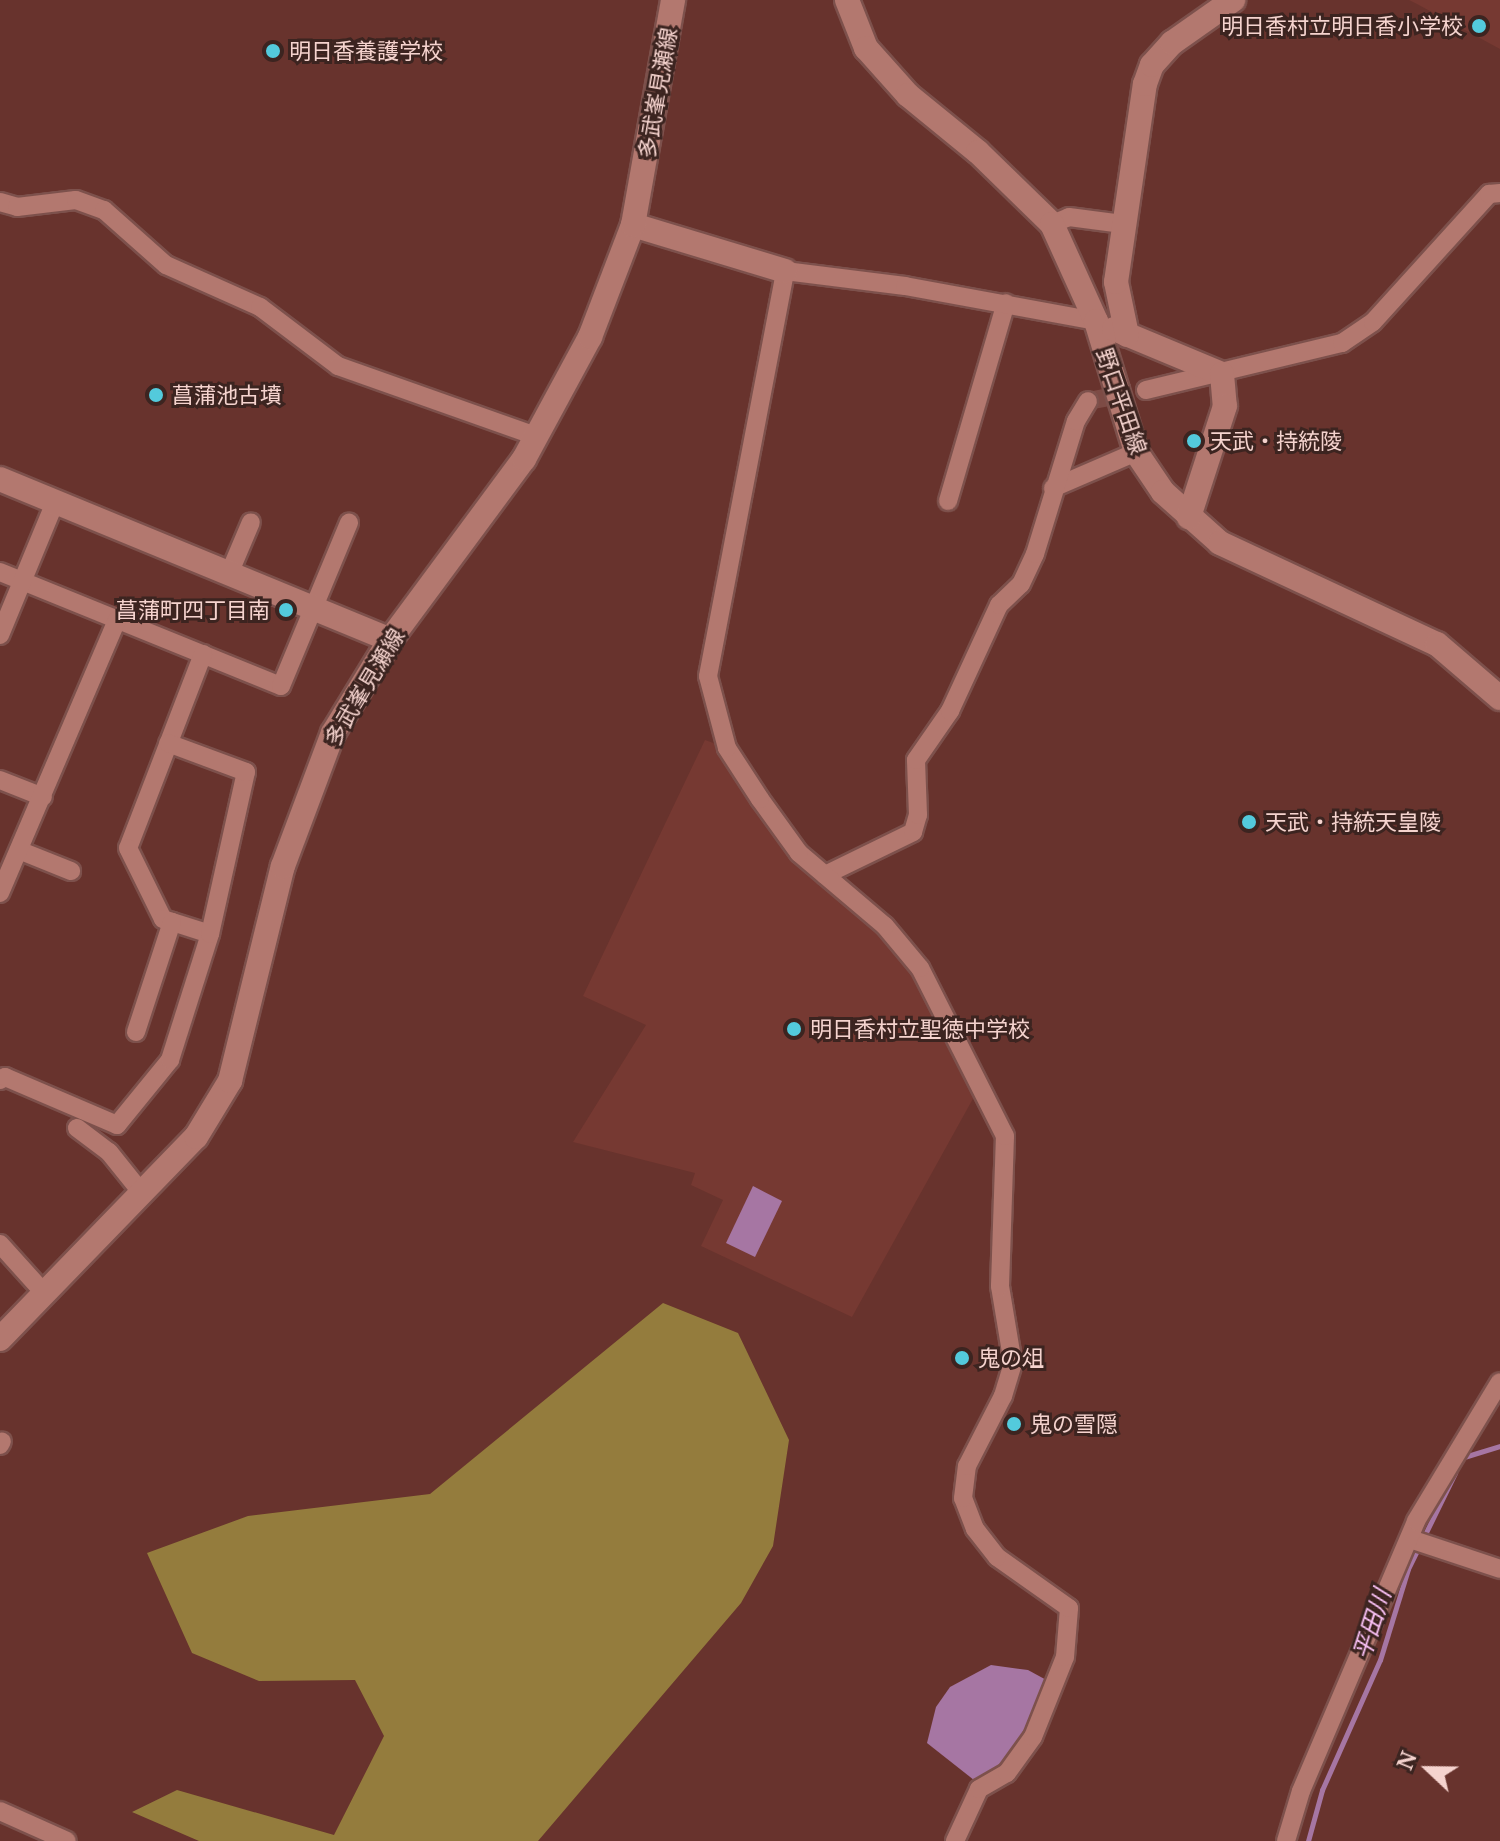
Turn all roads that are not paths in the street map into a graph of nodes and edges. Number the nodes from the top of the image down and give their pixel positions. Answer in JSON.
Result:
{"nodes":[{"id":1,"x":673,"y":0,"type":"edge"},
{"id":2,"x":847,"y":0,"type":"edge"},
{"id":3,"x":1233,"y":0,"type":"edge"},
{"id":4,"x":1500,"y":193,"type":"edge"},
{"id":5,"x":0,"y":202,"type":"edge"},
{"id":6,"x":1052,"y":224,"type":"junction"},
{"id":7,"x":1123,"y":224,"type":"junction"},
{"id":8,"x":633,"y":225,"type":"junction"},
{"id":9,"x":785,"y":271,"type":"junction"},
{"id":10,"x":1006,"y":303,"type":"junction"},
{"id":11,"x":1096,"y":321,"type":"junction"},
{"id":12,"x":1127,"y":335,"type":"junction"},
{"id":13,"x":1222,"y":374,"type":"junction"},
{"id":14,"x":1146,"y":390,"type":"tunnel mouth"},
{"id":15,"x":1088,"y":401,"type":"dead end"},
{"id":16,"x":538,"y":437,"type":"junction"},
{"id":17,"x":1136,"y":452,"type":"junction"},
{"id":18,"x":0,"y":479,"type":"edge"},
{"id":19,"x":1053,"y":488,"type":"junction"},
{"id":20,"x":948,"y":501,"type":"dead end"},
{"id":21,"x":55,"y":502,"type":"junction"},
{"id":22,"x":1189,"y":517,"type":"junction"},
{"id":23,"x":251,"y":522,"type":"dead end"},
{"id":24,"x":349,"y":523,"type":"dead end"},
{"id":25,"x":0,"y":572,"type":"edge"},
{"id":26,"x":229,"y":574,"type":"junction"},
{"id":27,"x":22,"y":581,"type":"junction"},
{"id":28,"x":314,"y":608,"type":"junction"},
{"id":29,"x":117,"y":620,"type":"junction"},
{"id":30,"x":0,"y":635,"type":"edge"},
{"id":31,"x":390,"y":640,"type":"junction"},
{"id":32,"x":203,"y":654,"type":"junction"},
{"id":33,"x":1500,"y":698,"type":"edge"},
{"id":34,"x":168,"y":743,"type":"junction"},
{"id":35,"x":0,"y":780,"type":"edge"},
{"id":36,"x":43,"y":797,"type":"junction"},
{"id":37,"x":21,"y":851,"type":"junction"},
{"id":38,"x":71,"y":871,"type":"dead end"},
{"id":39,"x":825,"y":875,"type":"junction"},
{"id":40,"x":0,"y":893,"type":"edge"},
{"id":41,"x":172,"y":922,"type":"junction"},
{"id":42,"x":210,"y":934,"type":"junction"},
{"id":43,"x":136,"y":1032,"type":"dead end"},
{"id":44,"x":0,"y":1080,"type":"edge"},
{"id":45,"x":77,"y":1128,"type":"dead end"},
{"id":46,"x":142,"y":1193,"type":"junction"},
{"id":47,"x":0,"y":1244,"type":"edge"},
{"id":48,"x":45,"y":1294,"type":"junction"},
{"id":49,"x":0,"y":1339,"type":"edge"},
{"id":50,"x":1500,"y":1382,"type":"edge"},
{"id":51,"x":1417,"y":1542,"type":"junction"},
{"id":52,"x":1500,"y":1569,"type":"edge"},
{"id":53,"x":0,"y":1811,"type":"edge"},
{"id":54,"x":67,"y":1841,"type":"edge"},
{"id":55,"x":955,"y":1841,"type":"edge"},
{"id":56,"x":1286,"y":1841,"type":"edge"}],
"edges":[{"from":1,"to":8,"type":"main road","name":"多武峯見瀬線"},
{"from":2,"to":6,"type":"main road","name":"野口平田線"},
{"from":3,"to":7,"type":"main road"},
{"from":4,"to":13,"type":"street"},
{"from":5,"to":16,"type":"street"},
{"from":6,"to":7,"type":"street"},
{"from":6,"to":11,"type":"main road","name":"野口平田線"},
{"from":7,"to":12,"type":"main road"},
{"from":8,"to":9,"type":"main road"},
{"from":8,"to":16,"type":"main road","name":"多武峯見瀬線"},
{"from":9,"to":10,"type":"street"},
{"from":9,"to":39,"type":"street"},
{"from":10,"to":11,"type":"street"},
{"from":10,"to":20,"type":"street"},
{"from":11,"to":12,"type":"main road"},
{"from":11,"to":17,"type":"main road","name":"野口平田線"},
{"from":12,"to":13,"type":"main road"},
{"from":13,"to":14,"type":"street"},
{"from":13,"to":22,"type":"main road"},
{"from":15,"to":19,"type":"street"},
{"from":16,"to":31,"type":"main road","name":"多武峯見瀬線"},
{"from":17,"to":19,"type":"street"},
{"from":17,"to":22,"type":"main road","name":"野口平田線"},
{"from":18,"to":21,"type":"main road"},
{"from":19,"to":39,"type":"street"},
{"from":21,"to":26,"type":"main road"},
{"from":21,"to":27,"type":"street"},
{"from":22,"to":33,"type":"main road","name":"野口平田線"},
{"from":23,"to":26,"type":"street"},
{"from":24,"to":28,"type":"street"},
{"from":25,"to":27,"type":"street"},
{"from":26,"to":28,"type":"main road"},
{"from":27,"to":29,"type":"street"},
{"from":27,"to":30,"type":"street"},
{"from":28,"to":31,"type":"main road"},
{"from":28,"to":32,"type":"street"},
{"from":29,"to":32,"type":"street"},
{"from":29,"to":36,"type":"street"},
{"from":31,"to":46,"type":"main road","name":"多武峯見瀬線"},
{"from":32,"to":34,"type":"street"},
{"from":34,"to":41,"type":"street"},
{"from":34,"to":42,"type":"street"},
{"from":35,"to":36,"type":"street"},
{"from":36,"to":37,"type":"street"},
{"from":37,"to":38,"type":"street"},
{"from":37,"to":40,"type":"street"},
{"from":39,"to":55,"type":"street"},
{"from":41,"to":42,"type":"street"},
{"from":41,"to":43,"type":"street"},
{"from":42,"to":44,"type":"street"},
{"from":45,"to":46,"type":"street"},
{"from":46,"to":48,"type":"main road","name":"多武峯見瀬線"},
{"from":47,"to":48,"type":"street"},
{"from":48,"to":49,"type":"main road","name":"多武峯見瀬線"},
{"from":50,"to":51,"type":"street"},
{"from":51,"to":52,"type":"street"},
{"from":51,"to":56,"type":"street"},
{"from":53,"to":54,"type":"street"}]}
